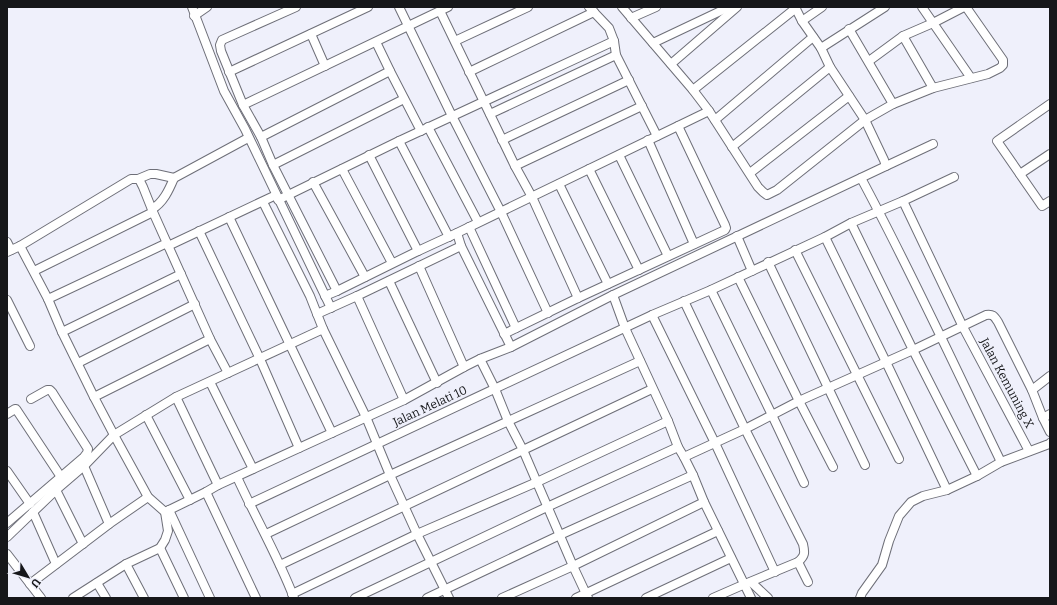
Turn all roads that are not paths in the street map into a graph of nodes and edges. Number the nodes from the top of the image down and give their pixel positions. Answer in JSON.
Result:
{"nodes":[{"id":1,"x":192,"y":7,"type":"edge"},
{"id":2,"x":207,"y":7,"type":"edge"},
{"id":3,"x":296,"y":7,"type":"edge"},
{"id":4,"x":368,"y":7,"type":"edge"},
{"id":5,"x":399,"y":7,"type":"edge"},
{"id":6,"x":448,"y":7,"type":"edge"},
{"id":7,"x":528,"y":7,"type":"edge"},
{"id":8,"x":622,"y":7,"type":"edge"},
{"id":9,"x":656,"y":7,"type":"edge"},
{"id":10,"x":729,"y":7,"type":"edge"},
{"id":11,"x":737,"y":7,"type":"edge"},
{"id":12,"x":822,"y":7,"type":"edge"},
{"id":13,"x":885,"y":7,"type":"edge"},
{"id":14,"x":922,"y":7,"type":"edge"},
{"id":15,"x":965,"y":7,"type":"edge"},
{"id":16,"x":795,"y":8,"type":"edge"},
{"id":17,"x":592,"y":9,"type":"edge"},
{"id":18,"x":440,"y":11,"type":"junction"},
{"id":19,"x":194,"y":16,"type":"junction"},
{"id":20,"x":631,"y":18,"type":"junction"},
{"id":21,"x":802,"y":21,"type":"junction"},
{"id":22,"x":933,"y":23,"type":"junction"},
{"id":23,"x":409,"y":25,"type":"junction"},
{"id":24,"x":849,"y":29,"type":"junction"},
{"id":25,"x":311,"y":34,"type":"junction"},
{"id":26,"x":903,"y":36,"type":"junction"},
{"id":27,"x":813,"y":37,"type":"junction"},
{"id":28,"x":455,"y":41,"type":"junction"},
{"id":29,"x":614,"y":41,"type":"junction"},
{"id":30,"x":376,"y":42,"type":"junction"},
{"id":31,"x":653,"y":43,"type":"junction"},
{"id":32,"x":821,"y":48,"type":"junction"},
{"id":33,"x":616,"y":55,"type":"junction"},
{"id":34,"x":869,"y":61,"type":"junction"},
{"id":35,"x":670,"y":64,"type":"junction"},
{"id":36,"x":325,"y":66,"type":"junction"},
{"id":37,"x":830,"y":67,"type":"junction"},
{"id":38,"x":390,"y":71,"type":"junction"},
{"id":39,"x":229,"y":72,"type":"junction"},
{"id":40,"x":469,"y":72,"type":"junction"},
{"id":41,"x":971,"y":78,"type":"junction"},
{"id":42,"x":629,"y":80,"type":"junction"},
{"id":43,"x":933,"y":88,"type":"junction"},
{"id":44,"x":693,"y":90,"type":"junction"},
{"id":45,"x":849,"y":96,"type":"junction"},
{"id":46,"x":404,"y":99,"type":"junction"},
{"id":47,"x":483,"y":102,"type":"junction"},
{"id":48,"x":893,"y":104,"type":"junction"},
{"id":49,"x":1050,"y":104,"type":"edge"},
{"id":50,"x":243,"y":105,"type":"junction"},
{"id":51,"x":642,"y":106,"type":"junction"},
{"id":52,"x":709,"y":111,"type":"junction"},
{"id":53,"x":490,"y":114,"type":"junction"},
{"id":54,"x":452,"y":116,"type":"junction"},
{"id":55,"x":715,"y":120,"type":"junction"},
{"id":56,"x":865,"y":120,"type":"junction"},
{"id":57,"x":254,"y":124,"type":"junction"},
{"id":58,"x":678,"y":126,"type":"junction"},
{"id":59,"x":245,"y":129,"type":"junction"},
{"id":60,"x":424,"y":129,"type":"junction"},
{"id":61,"x":657,"y":136,"type":"junction"},
{"id":62,"x":261,"y":137,"type":"junction"},
{"id":63,"x":248,"y":138,"type":"junction"},
{"id":64,"x":502,"y":140,"type":"junction"},
{"id":65,"x":648,"y":140,"type":"junction"},
{"id":66,"x":398,"y":141,"type":"junction"},
{"id":67,"x":933,"y":144,"type":"dead end"},
{"id":68,"x":732,"y":147,"type":"junction"},
{"id":69,"x":619,"y":154,"type":"junction"},
{"id":70,"x":1050,"y":154,"type":"edge"},
{"id":71,"x":369,"y":155,"type":"junction"},
{"id":72,"x":273,"y":165,"type":"junction"},
{"id":73,"x":515,"y":166,"type":"junction"},
{"id":74,"x":886,"y":166,"type":"junction"},
{"id":75,"x":342,"y":169,"type":"junction"},
{"id":76,"x":589,"y":169,"type":"junction"},
{"id":77,"x":750,"y":173,"type":"junction"},
{"id":78,"x":1020,"y":174,"type":"junction"},
{"id":79,"x":954,"y":177,"type":"dead end"},
{"id":80,"x":174,"y":178,"type":"junction"},
{"id":81,"x":861,"y":178,"type":"junction"},
{"id":82,"x":138,"y":180,"type":"junction"},
{"id":83,"x":313,"y":182,"type":"junction"},
{"id":84,"x":559,"y":184,"type":"junction"},
{"id":85,"x":288,"y":194,"type":"junction"},
{"id":86,"x":532,"y":197,"type":"junction"},
{"id":87,"x":277,"y":198,"type":"junction"},
{"id":88,"x":903,"y":201,"type":"junction"},
{"id":89,"x":1050,"y":201,"type":"edge"},
{"id":90,"x":263,"y":202,"type":"junction"},
{"id":91,"x":152,"y":210,"type":"junction"},
{"id":92,"x":879,"y":211,"type":"junction"},
{"id":93,"x":501,"y":212,"type":"junction"},
{"id":94,"x":229,"y":217,"type":"junction"},
{"id":95,"x":478,"y":222,"type":"junction"},
{"id":96,"x":851,"y":223,"type":"junction"},
{"id":97,"x":469,"y":228,"type":"junction"},
{"id":98,"x":199,"y":231,"type":"junction"},
{"id":99,"x":457,"y":233,"type":"junction"},
{"id":100,"x":737,"y":236,"type":"junction"},
{"id":101,"x":449,"y":237,"type":"junction"},
{"id":102,"x":825,"y":237,"type":"junction"},
{"id":103,"x":7,"y":242,"type":"edge"},
{"id":104,"x":167,"y":244,"type":"junction"},
{"id":105,"x":694,"y":244,"type":"junction"},
{"id":106,"x":20,"y":246,"type":"junction"},
{"id":107,"x":461,"y":246,"type":"junction"},
{"id":108,"x":795,"y":250,"type":"junction"},
{"id":109,"x":9,"y":251,"type":"edge"},
{"id":110,"x":418,"y":251,"type":"junction"},
{"id":111,"x":668,"y":256,"type":"junction"},
{"id":112,"x":768,"y":262,"type":"junction"},
{"id":113,"x":392,"y":264,"type":"junction"},
{"id":114,"x":419,"y":266,"type":"junction"},
{"id":115,"x":639,"y":270,"type":"junction"},
{"id":116,"x":34,"y":271,"type":"junction"},
{"id":117,"x":752,"y":271,"type":"junction"},
{"id":118,"x":181,"y":274,"type":"junction"},
{"id":119,"x":364,"y":277,"type":"junction"},
{"id":120,"x":738,"y":277,"type":"junction"},
{"id":121,"x":317,"y":279,"type":"junction"},
{"id":122,"x":389,"y":281,"type":"junction"},
{"id":123,"x":608,"y":284,"type":"junction"},
{"id":124,"x":304,"y":285,"type":"junction"},
{"id":125,"x":711,"y":290,"type":"junction"},
{"id":126,"x":337,"y":291,"type":"junction"},
{"id":127,"x":613,"y":295,"type":"junction"},
{"id":128,"x":325,"y":296,"type":"junction"},
{"id":129,"x":357,"y":296,"type":"junction"},
{"id":130,"x":578,"y":298,"type":"junction"},
{"id":131,"x":48,"y":299,"type":"junction"},
{"id":132,"x":7,"y":300,"type":"edge"},
{"id":133,"x":684,"y":301,"type":"junction"},
{"id":134,"x":194,"y":304,"type":"junction"},
{"id":135,"x":331,"y":308,"type":"junction"},
{"id":136,"x":548,"y":313,"type":"junction"},
{"id":137,"x":317,"y":314,"type":"junction"},
{"id":138,"x":652,"y":315,"type":"junction"},
{"id":139,"x":963,"y":327,"type":"junction"},
{"id":140,"x":516,"y":328,"type":"junction"},
{"id":141,"x":625,"y":328,"type":"junction"},
{"id":142,"x":323,"y":329,"type":"junction"},
{"id":143,"x":62,"y":332,"type":"junction"},
{"id":144,"x":504,"y":334,"type":"junction"},
{"id":145,"x":941,"y":337,"type":"junction"},
{"id":146,"x":210,"y":339,"type":"junction"},
{"id":147,"x":290,"y":344,"type":"junction"},
{"id":148,"x":30,"y":346,"type":"dead end"},
{"id":149,"x":511,"y":347,"type":"junction"},
{"id":150,"x":913,"y":350,"type":"junction"},
{"id":151,"x":260,"y":359,"type":"junction"},
{"id":152,"x":480,"y":360,"type":"junction"},
{"id":153,"x":640,"y":361,"type":"junction"},
{"id":154,"x":886,"y":362,"type":"junction"},
{"id":155,"x":78,"y":363,"type":"junction"},
{"id":156,"x":464,"y":367,"type":"junction"},
{"id":157,"x":228,"y":373,"type":"junction"},
{"id":158,"x":857,"y":375,"type":"junction"},
{"id":159,"x":1050,"y":376,"type":"edge"},
{"id":160,"x":210,"y":382,"type":"junction"},
{"id":161,"x":437,"y":383,"type":"junction"},
{"id":162,"x":828,"y":388,"type":"junction"},
{"id":163,"x":495,"y":389,"type":"junction"},
{"id":164,"x":652,"y":389,"type":"junction"},
{"id":165,"x":1032,"y":390,"type":"junction"},
{"id":166,"x":94,"y":397,"type":"junction"},
{"id":167,"x":176,"y":398,"type":"junction"},
{"id":168,"x":31,"y":399,"type":"dead end"},
{"id":169,"x":404,"y":400,"type":"junction"},
{"id":170,"x":799,"y":401,"type":"junction"},
{"id":171,"x":7,"y":414,"type":"edge"},
{"id":172,"x":146,"y":415,"type":"junction"},
{"id":173,"x":772,"y":415,"type":"junction"},
{"id":174,"x":1047,"y":416,"type":"edge"},
{"id":175,"x":366,"y":417,"type":"junction"},
{"id":176,"x":508,"y":421,"type":"junction"},
{"id":177,"x":668,"y":421,"type":"junction"},
{"id":178,"x":745,"y":429,"type":"junction"},
{"id":179,"x":1050,"y":432,"type":"edge"},
{"id":180,"x":332,"y":433,"type":"junction"},
{"id":181,"x":114,"y":435,"type":"junction"},
{"id":182,"x":715,"y":442,"type":"junction"},
{"id":183,"x":1050,"y":443,"type":"edge"},
{"id":184,"x":376,"y":445,"type":"junction"},
{"id":185,"x":678,"y":447,"type":"junction"},
{"id":186,"x":299,"y":448,"type":"junction"},
{"id":187,"x":523,"y":450,"type":"junction"},
{"id":188,"x":1030,"y":451,"type":"junction"},
{"id":189,"x":684,"y":457,"type":"junction"},
{"id":190,"x":898,"y":460,"type":"dead end"},
{"id":191,"x":1001,"y":462,"type":"junction"},
{"id":192,"x":865,"y":465,"type":"dead end"},
{"id":193,"x":84,"y":466,"type":"junction"},
{"id":194,"x":833,"y":467,"type":"dead end"},
{"id":195,"x":253,"y":469,"type":"junction"},
{"id":196,"x":7,"y":471,"type":"edge"},
{"id":197,"x":693,"y":475,"type":"junction"},
{"id":198,"x":390,"y":476,"type":"junction"},
{"id":199,"x":977,"y":476,"type":"junction"},
{"id":200,"x":61,"y":477,"type":"junction"},
{"id":201,"x":237,"y":477,"type":"junction"},
{"id":202,"x":537,"y":482,"type":"junction"},
{"id":203,"x":804,"y":483,"type":"dead end"},
{"id":204,"x":218,"y":485,"type":"junction"},
{"id":205,"x":56,"y":490,"type":"junction"},
{"id":206,"x":947,"y":490,"type":"junction"},
{"id":207,"x":206,"y":492,"type":"junction"},
{"id":208,"x":148,"y":496,"type":"junction"},
{"id":209,"x":190,"y":500,"type":"junction"},
{"id":210,"x":704,"y":502,"type":"junction"},
{"id":211,"x":30,"y":504,"type":"junction"},
{"id":212,"x":249,"y":504,"type":"junction"},
{"id":213,"x":405,"y":506,"type":"junction"},
{"id":214,"x":547,"y":507,"type":"junction"},
{"id":215,"x":167,"y":511,"type":"junction"},
{"id":216,"x":34,"y":512,"type":"junction"},
{"id":217,"x":7,"y":523,"type":"edge"},
{"id":218,"x":109,"y":524,"type":"junction"},
{"id":219,"x":718,"y":531,"type":"junction"},
{"id":220,"x":266,"y":534,"type":"junction"},
{"id":221,"x":417,"y":534,"type":"junction"},
{"id":222,"x":560,"y":535,"type":"junction"},
{"id":223,"x":7,"y":537,"type":"edge"},
{"id":224,"x":83,"y":544,"type":"junction"},
{"id":225,"x":160,"y":548,"type":"junction"},
{"id":226,"x":7,"y":554,"type":"edge"},
{"id":227,"x":731,"y":558,"type":"junction"},
{"id":228,"x":431,"y":562,"type":"junction"},
{"id":229,"x":798,"y":562,"type":"junction"},
{"id":230,"x":56,"y":564,"type":"junction"},
{"id":231,"x":126,"y":564,"type":"junction"},
{"id":232,"x":280,"y":565,"type":"junction"},
{"id":233,"x":573,"y":566,"type":"junction"},
{"id":234,"x":776,"y":572,"type":"junction"},
{"id":235,"x":808,"y":582,"type":"dead end"},
{"id":236,"x":97,"y":583,"type":"junction"},
{"id":237,"x":748,"y":583,"type":"junction"},
{"id":238,"x":30,"y":584,"type":"junction"},
{"id":239,"x":446,"y":590,"type":"junction"},
{"id":240,"x":293,"y":596,"type":"edge"},
{"id":241,"x":587,"y":596,"type":"edge"},
{"id":242,"x":76,"y":597,"type":"edge"},
{"id":243,"x":41,"y":598,"type":"edge"},
{"id":244,"x":106,"y":598,"type":"edge"},
{"id":245,"x":144,"y":598,"type":"edge"},
{"id":246,"x":184,"y":598,"type":"edge"},
{"id":247,"x":210,"y":598,"type":"edge"},
{"id":248,"x":256,"y":598,"type":"edge"},
{"id":249,"x":355,"y":598,"type":"edge"},
{"id":250,"x":427,"y":598,"type":"edge"},
{"id":251,"x":449,"y":598,"type":"edge"},
{"id":252,"x":502,"y":598,"type":"edge"},
{"id":253,"x":576,"y":598,"type":"edge"},
{"id":254,"x":646,"y":598,"type":"edge"},
{"id":255,"x":713,"y":598,"type":"edge"},
{"id":256,"x":751,"y":598,"type":"edge"},
{"id":257,"x":768,"y":598,"type":"edge"},
{"id":258,"x":860,"y":598,"type":"edge"}],
"edges":[{"from":1,"to":19,"type":"street"},
{"from":2,"to":19,"type":"street"},
{"from":3,"to":39,"type":"street"},
{"from":4,"to":25,"type":"street"},
{"from":5,"to":23,"type":"street"},
{"from":6,"to":18,"type":"street"},
{"from":7,"to":28,"type":"street"},
{"from":8,"to":20,"type":"street"},
{"from":9,"to":20,"type":"street"},
{"from":10,"to":31,"type":"street"},
{"from":11,"to":35,"type":"street"},
{"from":12,"to":21,"type":"street"},
{"from":13,"to":24,"type":"street"},
{"from":14,"to":22,"type":"street"},
{"from":15,"to":22,"type":"street"},
{"from":15,"to":41,"type":"street"},
{"from":16,"to":21,"type":"street"},
{"from":16,"to":44,"type":"street"},
{"from":17,"to":29,"type":"street"},
{"from":17,"to":40,"type":"street"},
{"from":18,"to":23,"type":"street"},
{"from":18,"to":28,"type":"street"},
{"from":19,"to":59,"type":"street"},
{"from":20,"to":31,"type":"street"},
{"from":21,"to":27,"type":"street"},
{"from":22,"to":26,"type":"street"},
{"from":22,"to":41,"type":"street"},
{"from":23,"to":30,"type":"street"},
{"from":23,"to":54,"type":"street"},
{"from":24,"to":32,"type":"street"},
{"from":24,"to":34,"type":"street"},
{"from":25,"to":36,"type":"street"},
{"from":25,"to":39,"type":"street"},
{"from":26,"to":34,"type":"street"},
{"from":26,"to":43,"type":"street"},
{"from":27,"to":32,"type":"street"},
{"from":27,"to":55,"type":"street"},
{"from":28,"to":40,"type":"street"},
{"from":29,"to":33,"type":"street"},
{"from":29,"to":47,"type":"street"},
{"from":30,"to":36,"type":"street"},
{"from":30,"to":38,"type":"street"},
{"from":31,"to":35,"type":"street"},
{"from":32,"to":37,"type":"street"},
{"from":33,"to":42,"type":"street"},
{"from":33,"to":53,"type":"street"},
{"from":34,"to":48,"type":"street"},
{"from":35,"to":44,"type":"street"},
{"from":36,"to":50,"type":"street"},
{"from":37,"to":45,"type":"street"},
{"from":37,"to":68,"type":"street"},
{"from":38,"to":46,"type":"street"},
{"from":38,"to":62,"type":"street"},
{"from":39,"to":50,"type":"street"},
{"from":40,"to":47,"type":"street"},
{"from":41,"to":43,"type":"street"},
{"from":42,"to":51,"type":"street"},
{"from":42,"to":64,"type":"street"},
{"from":43,"to":48,"type":"street"},
{"from":44,"to":52,"type":"street"},
{"from":45,"to":56,"type":"street"},
{"from":45,"to":77,"type":"street"},
{"from":46,"to":60,"type":"street"},
{"from":46,"to":72,"type":"street"},
{"from":47,"to":53,"type":"street"},
{"from":47,"to":54,"type":"street"},
{"from":48,"to":56,"type":"street"},
{"from":49,"to":78,"type":"street"},
{"from":50,"to":57,"type":"street"},
{"from":51,"to":61,"type":"street"},
{"from":51,"to":73,"type":"street"},
{"from":52,"to":55,"type":"street"},
{"from":52,"to":58,"type":"street"},
{"from":53,"to":64,"type":"street"},
{"from":54,"to":60,"type":"street"},
{"from":54,"to":93,"type":"street"},
{"from":55,"to":68,"type":"street"},
{"from":56,"to":74,"type":"street"},
{"from":56,"to":77,"type":"street"},
{"from":57,"to":59,"type":"street"},
{"from":57,"to":62,"type":"street"},
{"from":58,"to":61,"type":"street"},
{"from":58,"to":105,"type":"street"},
{"from":59,"to":63,"type":"street"},
{"from":60,"to":66,"type":"street"},
{"from":60,"to":95,"type":"street"},
{"from":61,"to":65,"type":"street"},
{"from":62,"to":72,"type":"street"},
{"from":63,"to":80,"type":"street"},
{"from":63,"to":87,"type":"street"},
{"from":64,"to":73,"type":"street"},
{"from":65,"to":69,"type":"street"},
{"from":65,"to":105,"type":"street"},
{"from":66,"to":71,"type":"street"},
{"from":66,"to":101,"type":"street"},
{"from":67,"to":74,"type":"street"},
{"from":68,"to":77,"type":"street"},
{"from":69,"to":76,"type":"street"},
{"from":69,"to":111,"type":"street"},
{"from":70,"to":78,"type":"street"},
{"from":71,"to":75,"type":"street"},
{"from":71,"to":110,"type":"street"},
{"from":72,"to":85,"type":"street"},
{"from":73,"to":86,"type":"street"},
{"from":74,"to":81,"type":"street"},
{"from":75,"to":83,"type":"street"},
{"from":75,"to":113,"type":"street"},
{"from":76,"to":84,"type":"street"},
{"from":76,"to":115,"type":"street"},
{"from":78,"to":89,"type":"street"},
{"from":79,"to":88,"type":"street","name":"Jalan Melati 10"},
{"from":80,"to":82,"type":"street"},
{"from":80,"to":91,"type":"street"},
{"from":81,"to":92,"type":"street"},
{"from":81,"to":100,"type":"street"},
{"from":82,"to":91,"type":"street"},
{"from":82,"to":106,"type":"street"},
{"from":83,"to":85,"type":"street"},
{"from":83,"to":119,"type":"street"},
{"from":84,"to":86,"type":"street"},
{"from":84,"to":123,"type":"street"},
{"from":85,"to":87,"type":"street"},
{"from":85,"to":126,"type":"street"},
{"from":86,"to":93,"type":"street"},
{"from":86,"to":130,"type":"street"},
{"from":87,"to":90,"type":"street"},
{"from":87,"to":121,"type":"street"},
{"from":88,"to":92,"type":"street","name":"Jalan Melati 10"},
{"from":88,"to":139,"type":"street","name":"Jalan Kemuning X"},
{"from":90,"to":94,"type":"street"},
{"from":90,"to":124,"type":"street"},
{"from":91,"to":104,"type":"street"},
{"from":91,"to":116,"type":"street"},
{"from":92,"to":96,"type":"street","name":"Jalan Melati 10"},
{"from":92,"to":145,"type":"street"},
{"from":93,"to":95,"type":"street"},
{"from":93,"to":136,"type":"street"},
{"from":94,"to":98,"type":"street"},
{"from":94,"to":147,"type":"street"},
{"from":95,"to":97,"type":"street"},
{"from":96,"to":102,"type":"street","name":"Jalan Melati 10"},
{"from":96,"to":150,"type":"street"},
{"from":97,"to":99,"type":"street"},
{"from":97,"to":140,"type":"street"},
{"from":98,"to":104,"type":"street"},
{"from":98,"to":151,"type":"street"},
{"from":99,"to":101,"type":"street"},
{"from":99,"to":107,"type":"street"},
{"from":100,"to":117,"type":"street"},
{"from":100,"to":127,"type":"street"},
{"from":101,"to":110,"type":"street"},
{"from":102,"to":108,"type":"street","name":"Jalan Melati 10"},
{"from":102,"to":154,"type":"street"},
{"from":103,"to":109,"type":"street"},
{"from":104,"to":118,"type":"street"},
{"from":104,"to":131,"type":"street"},
{"from":105,"to":111,"type":"street"},
{"from":106,"to":109,"type":"street"},
{"from":106,"to":116,"type":"street"},
{"from":107,"to":114,"type":"street"},
{"from":107,"to":144,"type":"street"},
{"from":108,"to":112,"type":"street","name":"Jalan Melati 10"},
{"from":108,"to":158,"type":"street"},
{"from":110,"to":113,"type":"street"},
{"from":111,"to":115,"type":"street"},
{"from":112,"to":117,"type":"street","name":"Jalan Melati 10"},
{"from":112,"to":162,"type":"street"},
{"from":113,"to":119,"type":"street"},
{"from":114,"to":122,"type":"street"},
{"from":114,"to":156,"type":"street"},
{"from":115,"to":123,"type":"street"},
{"from":116,"to":131,"type":"street"},
{"from":117,"to":120,"type":"street","name":"Jalan Melati 10"},
{"from":118,"to":134,"type":"street"},
{"from":118,"to":143,"type":"street"},
{"from":119,"to":126,"type":"street"},
{"from":120,"to":125,"type":"street","name":"Jalan Melati 10"},
{"from":120,"to":170,"type":"street"},
{"from":121,"to":124,"type":"street"},
{"from":121,"to":128,"type":"street"},
{"from":122,"to":129,"type":"street"},
{"from":122,"to":161,"type":"street"},
{"from":123,"to":130,"type":"street"},
{"from":124,"to":137,"type":"street"},
{"from":125,"to":133,"type":"street","name":"Jalan Melati 10"},
{"from":125,"to":173,"type":"street"},
{"from":126,"to":128,"type":"street"},
{"from":127,"to":141,"type":"street"},
{"from":127,"to":149,"type":"street"},
{"from":128,"to":135,"type":"street"},
{"from":129,"to":135,"type":"street"},
{"from":129,"to":169,"type":"street"},
{"from":130,"to":136,"type":"street"},
{"from":131,"to":143,"type":"street"},
{"from":132,"to":148,"type":"street"},
{"from":133,"to":138,"type":"street","name":"Jalan Melati 10"},
{"from":133,"to":178,"type":"street"},
{"from":134,"to":146,"type":"street"},
{"from":134,"to":155,"type":"street"},
{"from":135,"to":137,"type":"street"},
{"from":136,"to":140,"type":"street"},
{"from":137,"to":142,"type":"street"},
{"from":138,"to":141,"type":"street","name":"Jalan Melati 10"},
{"from":138,"to":182,"type":"street"},
{"from":139,"to":145,"type":"street"},
{"from":139,"to":165,"type":"street"},
{"from":139,"to":188,"type":"street","name":"Jalan Kemuning X"},
{"from":140,"to":144,"type":"street"},
{"from":141,"to":153,"type":"street"},
{"from":141,"to":163,"type":"street","name":"Jalan Melati 10"},
{"from":142,"to":147,"type":"street"},
{"from":142,"to":175,"type":"street"},
{"from":143,"to":155,"type":"street"},
{"from":144,"to":149,"type":"street"},
{"from":145,"to":150,"type":"street"},
{"from":145,"to":191,"type":"street"},
{"from":146,"to":157,"type":"street"},
{"from":146,"to":166,"type":"street"},
{"from":147,"to":151,"type":"street"},
{"from":147,"to":180,"type":"street"},
{"from":149,"to":152,"type":"street"},
{"from":150,"to":154,"type":"street"},
{"from":150,"to":199,"type":"street"},
{"from":151,"to":157,"type":"street"},
{"from":151,"to":186,"type":"street"},
{"from":152,"to":156,"type":"street"},
{"from":152,"to":163,"type":"street"},
{"from":153,"to":164,"type":"street"},
{"from":153,"to":176,"type":"street"},
{"from":154,"to":158,"type":"street"},
{"from":154,"to":206,"type":"street"},
{"from":155,"to":166,"type":"street"},
{"from":156,"to":161,"type":"street"},
{"from":157,"to":160,"type":"street"},
{"from":158,"to":162,"type":"street"},
{"from":158,"to":190,"type":"street"},
{"from":159,"to":165,"type":"street"},
{"from":160,"to":167,"type":"street"},
{"from":160,"to":195,"type":"street"},
{"from":161,"to":169,"type":"street"},
{"from":162,"to":170,"type":"street"},
{"from":162,"to":192,"type":"street"},
{"from":163,"to":176,"type":"street"},
{"from":163,"to":184,"type":"street","name":"Jalan Melati 10"},
{"from":164,"to":177,"type":"street"},
{"from":164,"to":187,"type":"street"},
{"from":165,"to":174,"type":"street"},
{"from":166,"to":181,"type":"street"},
{"from":167,"to":172,"type":"street"},
{"from":167,"to":204,"type":"street"},
{"from":168,"to":200,"type":"street"},
{"from":169,"to":175,"type":"street"},
{"from":170,"to":173,"type":"street"},
{"from":170,"to":194,"type":"street"},
{"from":171,"to":200,"type":"street"},
{"from":172,"to":181,"type":"street"},
{"from":172,"to":209,"type":"street"},
{"from":173,"to":178,"type":"street"},
{"from":173,"to":203,"type":"street"},
{"from":174,"to":179,"type":"street"},
{"from":175,"to":180,"type":"street"},
{"from":175,"to":184,"type":"street"},
{"from":176,"to":187,"type":"street"},
{"from":176,"to":198,"type":"street"},
{"from":177,"to":185,"type":"street"},
{"from":177,"to":202,"type":"street"},
{"from":178,"to":182,"type":"street"},
{"from":178,"to":229,"type":"street"},
{"from":180,"to":186,"type":"street"},
{"from":181,"to":193,"type":"street"},
{"from":181,"to":208,"type":"street"},
{"from":182,"to":189,"type":"street"},
{"from":182,"to":234,"type":"street"},
{"from":183,"to":188,"type":"street"},
{"from":184,"to":198,"type":"street"},
{"from":184,"to":212,"type":"street","name":"Jalan Melati 10"},
{"from":185,"to":189,"type":"street"},
{"from":185,"to":214,"type":"street"},
{"from":186,"to":195,"type":"street"},
{"from":187,"to":202,"type":"street"},
{"from":187,"to":213,"type":"street"},
{"from":188,"to":191,"type":"street"},
{"from":189,"to":197,"type":"street"},
{"from":191,"to":199,"type":"street"},
{"from":193,"to":205,"type":"street"},
{"from":193,"to":218,"type":"street"},
{"from":195,"to":201,"type":"street"},
{"from":196,"to":211,"type":"street"},
{"from":197,"to":210,"type":"street"},
{"from":197,"to":222,"type":"street"},
{"from":198,"to":213,"type":"street"},
{"from":198,"to":220,"type":"street"},
{"from":199,"to":206,"type":"street"},
{"from":200,"to":211,"type":"street"},
{"from":201,"to":204,"type":"street"},
{"from":201,"to":212,"type":"street"},
{"from":202,"to":214,"type":"street"},
{"from":202,"to":221,"type":"street"},
{"from":204,"to":207,"type":"street"},
{"from":205,"to":216,"type":"street"},
{"from":205,"to":224,"type":"street"},
{"from":206,"to":258,"type":"street"},
{"from":207,"to":209,"type":"street"},
{"from":207,"to":248,"type":"street"},
{"from":208,"to":215,"type":"street"},
{"from":208,"to":218,"type":"street"},
{"from":209,"to":215,"type":"street"},
{"from":210,"to":219,"type":"street"},
{"from":210,"to":233,"type":"street"},
{"from":211,"to":217,"type":"street"},
{"from":212,"to":220,"type":"street"},
{"from":213,"to":221,"type":"street"},
{"from":213,"to":232,"type":"street"},
{"from":214,"to":222,"type":"street"},
{"from":214,"to":228,"type":"street"},
{"from":215,"to":225,"type":"street"},
{"from":215,"to":247,"type":"street"},
{"from":216,"to":223,"type":"street"},
{"from":216,"to":230,"type":"street"},
{"from":218,"to":224,"type":"street"},
{"from":219,"to":227,"type":"street"},
{"from":219,"to":241,"type":"street"},
{"from":220,"to":232,"type":"street"},
{"from":221,"to":228,"type":"street"},
{"from":221,"to":240,"type":"street"},
{"from":222,"to":233,"type":"street"},
{"from":222,"to":239,"type":"street"},
{"from":224,"to":230,"type":"street"},
{"from":225,"to":231,"type":"street"},
{"from":225,"to":246,"type":"street"},
{"from":226,"to":238,"type":"street"},
{"from":227,"to":237,"type":"street"},
{"from":227,"to":254,"type":"street"},
{"from":228,"to":239,"type":"street"},
{"from":228,"to":249,"type":"street"},
{"from":229,"to":234,"type":"street"},
{"from":229,"to":235,"type":"street"},
{"from":230,"to":238,"type":"street"},
{"from":231,"to":236,"type":"street"},
{"from":231,"to":245,"type":"street"},
{"from":232,"to":240,"type":"street"},
{"from":233,"to":241,"type":"street"},
{"from":233,"to":252,"type":"street"},
{"from":234,"to":237,"type":"street"},
{"from":236,"to":242,"type":"street"},
{"from":236,"to":244,"type":"street"},
{"from":237,"to":255,"type":"street"},
{"from":237,"to":256,"type":"street"},
{"from":237,"to":257,"type":"street"},
{"from":238,"to":243,"type":"street"},
{"from":239,"to":250,"type":"street"},
{"from":239,"to":251,"type":"street"},
{"from":241,"to":253,"type":"street"}]}
